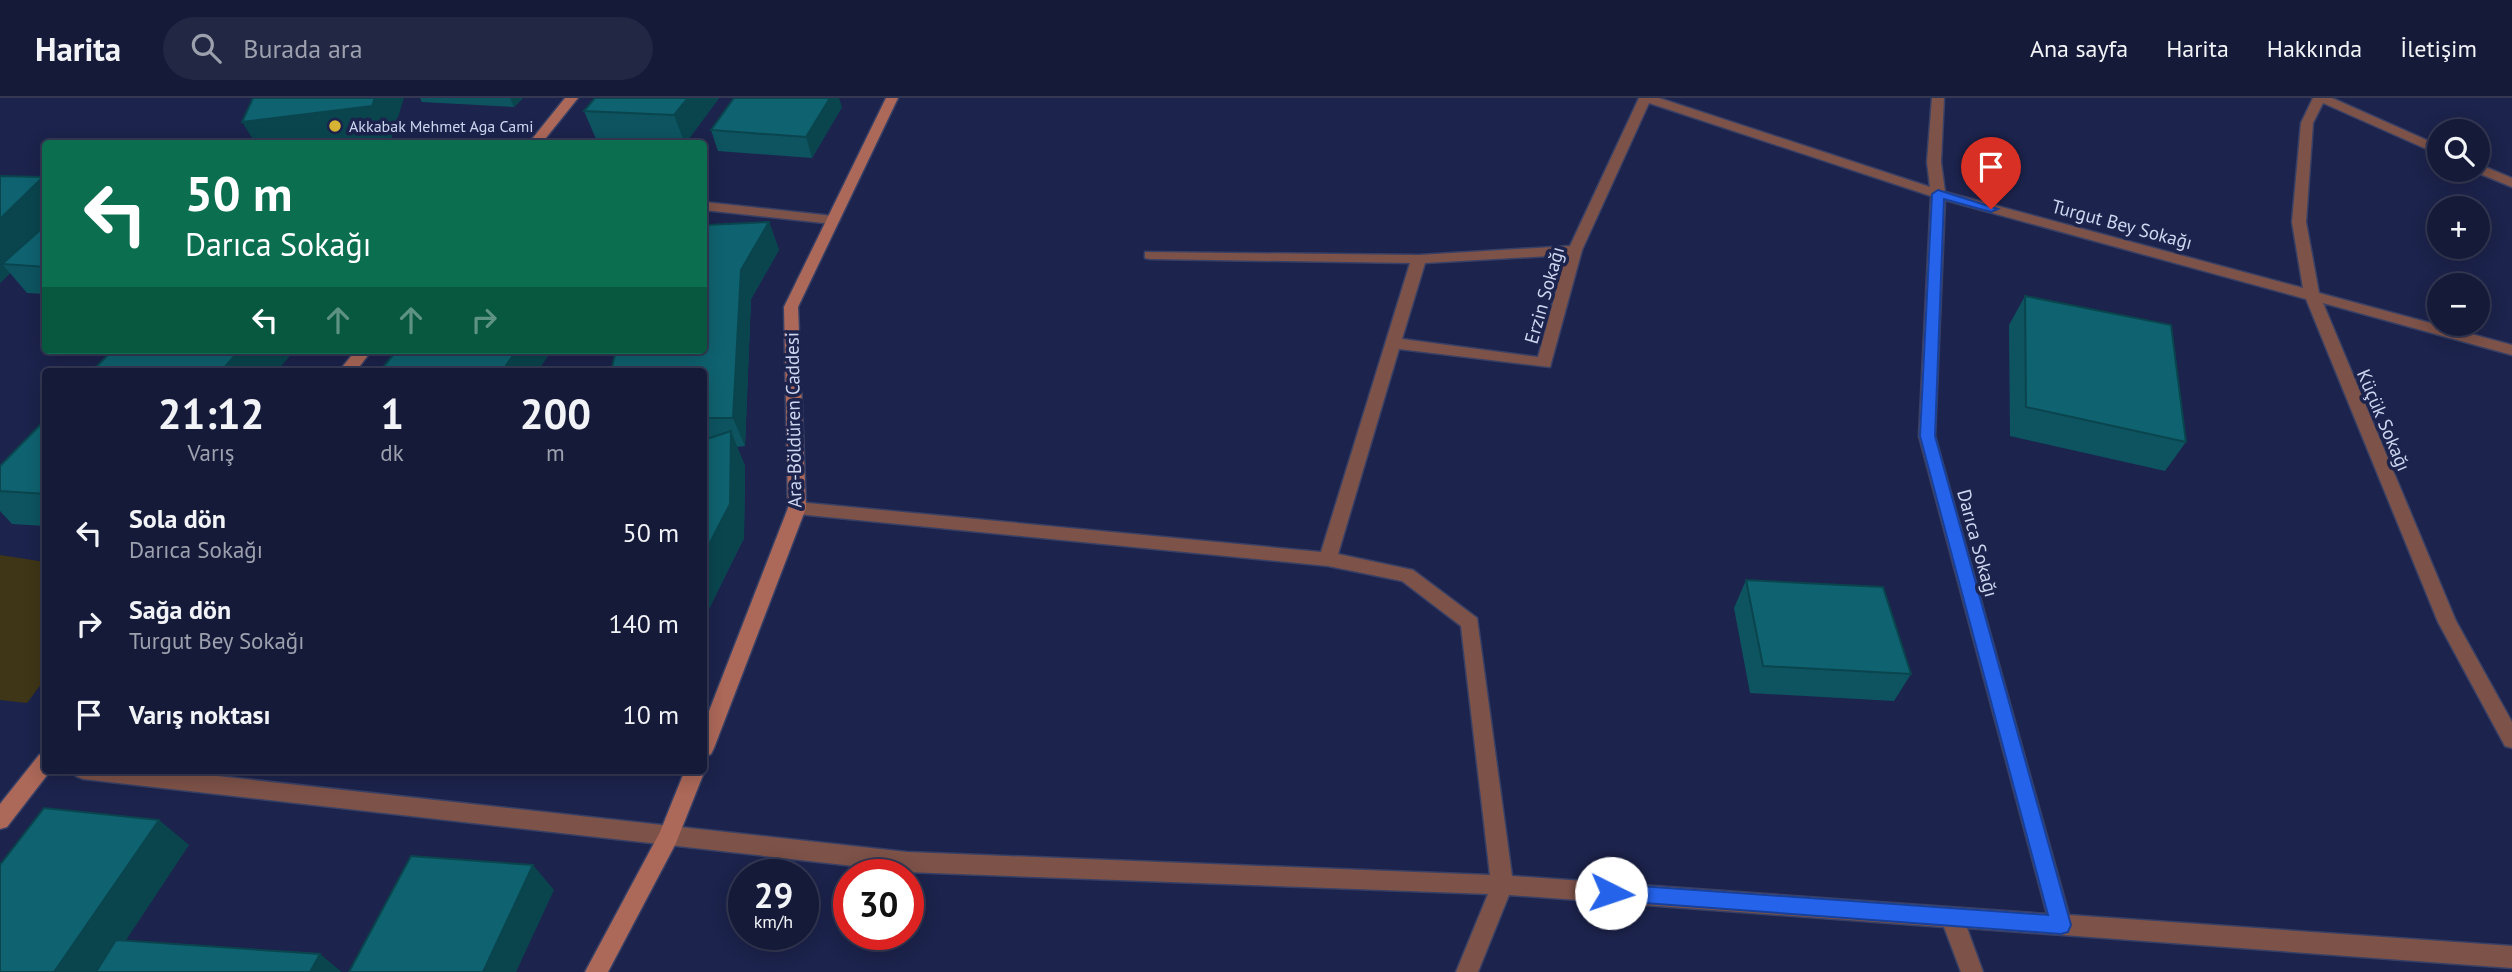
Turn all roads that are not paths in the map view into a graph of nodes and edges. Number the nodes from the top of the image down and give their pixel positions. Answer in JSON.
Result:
{"nodes":[{"id":1,"x":572,"y":98,"type":"edge"},
{"id":2,"x":891,"y":98,"type":"edge"},
{"id":3,"x":1646,"y":98,"type":"edge"},
{"id":4,"x":1938,"y":98,"type":"edge"},
{"id":5,"x":2320,"y":98,"type":"edge"},
{"id":6,"x":537,"y":140,"type":"edge"},
{"id":7,"x":2427,"y":144,"type":"edge"},
{"id":8,"x":2490,"y":173,"type":"edge"},
{"id":9,"x":2512,"y":183,"type":"edge"},
{"id":10,"x":1938,"y":194,"type":"junction"},
{"id":11,"x":707,"y":206,"type":"edge"},
{"id":12,"x":832,"y":220,"type":"junction"},
{"id":13,"x":1575,"y":250,"type":"junction"},
{"id":14,"x":1150,"y":255,"type":"dead end"},
{"id":15,"x":1419,"y":259,"type":"junction"},
{"id":16,"x":2312,"y":296,"type":"junction"},
{"id":17,"x":1392,"y":343,"type":"junction"},
{"id":18,"x":2512,"y":350,"type":"edge"},
{"id":19,"x":361,"y":354,"type":"edge"},
{"id":20,"x":349,"y":368,"type":"edge"},
{"id":21,"x":797,"y":508,"type":"junction"},
{"id":22,"x":1328,"y":559,"type":"junction"},
{"id":23,"x":707,"y":740,"type":"edge"},
{"id":24,"x":2512,"y":740,"type":"edge"},
{"id":25,"x":42,"y":767,"type":"edge"},
{"id":26,"x":119,"y":774,"type":"edge"},
{"id":27,"x":693,"y":774,"type":"edge"},
{"id":28,"x":0,"y":820,"type":"edge"},
{"id":29,"x":669,"y":836,"type":"junction"},
{"id":30,"x":1502,"y":885,"type":"junction"},
{"id":31,"x":1952,"y":918,"type":"junction"},
{"id":32,"x":2061,"y":925,"type":"junction"},
{"id":33,"x":2512,"y":957,"type":"edge"},
{"id":34,"x":596,"y":972,"type":"edge"},
{"id":35,"x":1467,"y":972,"type":"edge"},
{"id":36,"x":1972,"y":972,"type":"edge"}],
"edges":[{"from":1,"to":6,"type":"street"},
{"from":2,"to":12,"type":"street","name":"Ara-Böldüren Caddesi"},
{"from":3,"to":10,"type":"street","name":"Turgut Bey Sokağı"},
{"from":3,"to":13,"type":"street","name":"Erzin Sokağı"},
{"from":4,"to":10,"type":"street","name":"Darıca Sokağı"},
{"from":5,"to":7,"type":"street"},
{"from":5,"to":16,"type":"street","name":"Küçük Sokağı"},
{"from":8,"to":9,"type":"street"},
{"from":10,"to":16,"type":"street","name":"Turgut Bey Sokağı"},
{"from":10,"to":32,"type":"street","name":"Darıca Sokağı"},
{"from":11,"to":12,"type":"street"},
{"from":12,"to":21,"type":"street","name":"Ara-Böldüren Caddesi"},
{"from":13,"to":15,"type":"street"},
{"from":13,"to":17,"type":"street","name":"Erzin Sokağı"},
{"from":14,"to":15,"type":"street"},
{"from":15,"to":17,"type":"street"},
{"from":16,"to":18,"type":"street","name":"Turgut Bey Sokağı"},
{"from":16,"to":24,"type":"street","name":"Küçük Sokağı"},
{"from":17,"to":22,"type":"street"},
{"from":19,"to":20,"type":"street"},
{"from":21,"to":22,"type":"street"},
{"from":21,"to":23,"type":"street","name":"Ara-Böldüren Caddesi"},
{"from":22,"to":30,"type":"street"},
{"from":25,"to":28,"type":"street"},
{"from":26,"to":29,"type":"street"},
{"from":27,"to":29,"type":"street"},
{"from":29,"to":30,"type":"street"},
{"from":29,"to":34,"type":"street"},
{"from":30,"to":31,"type":"street"},
{"from":30,"to":35,"type":"street"},
{"from":31,"to":32,"type":"street"},
{"from":31,"to":36,"type":"street"},
{"from":32,"to":33,"type":"street"}]}
